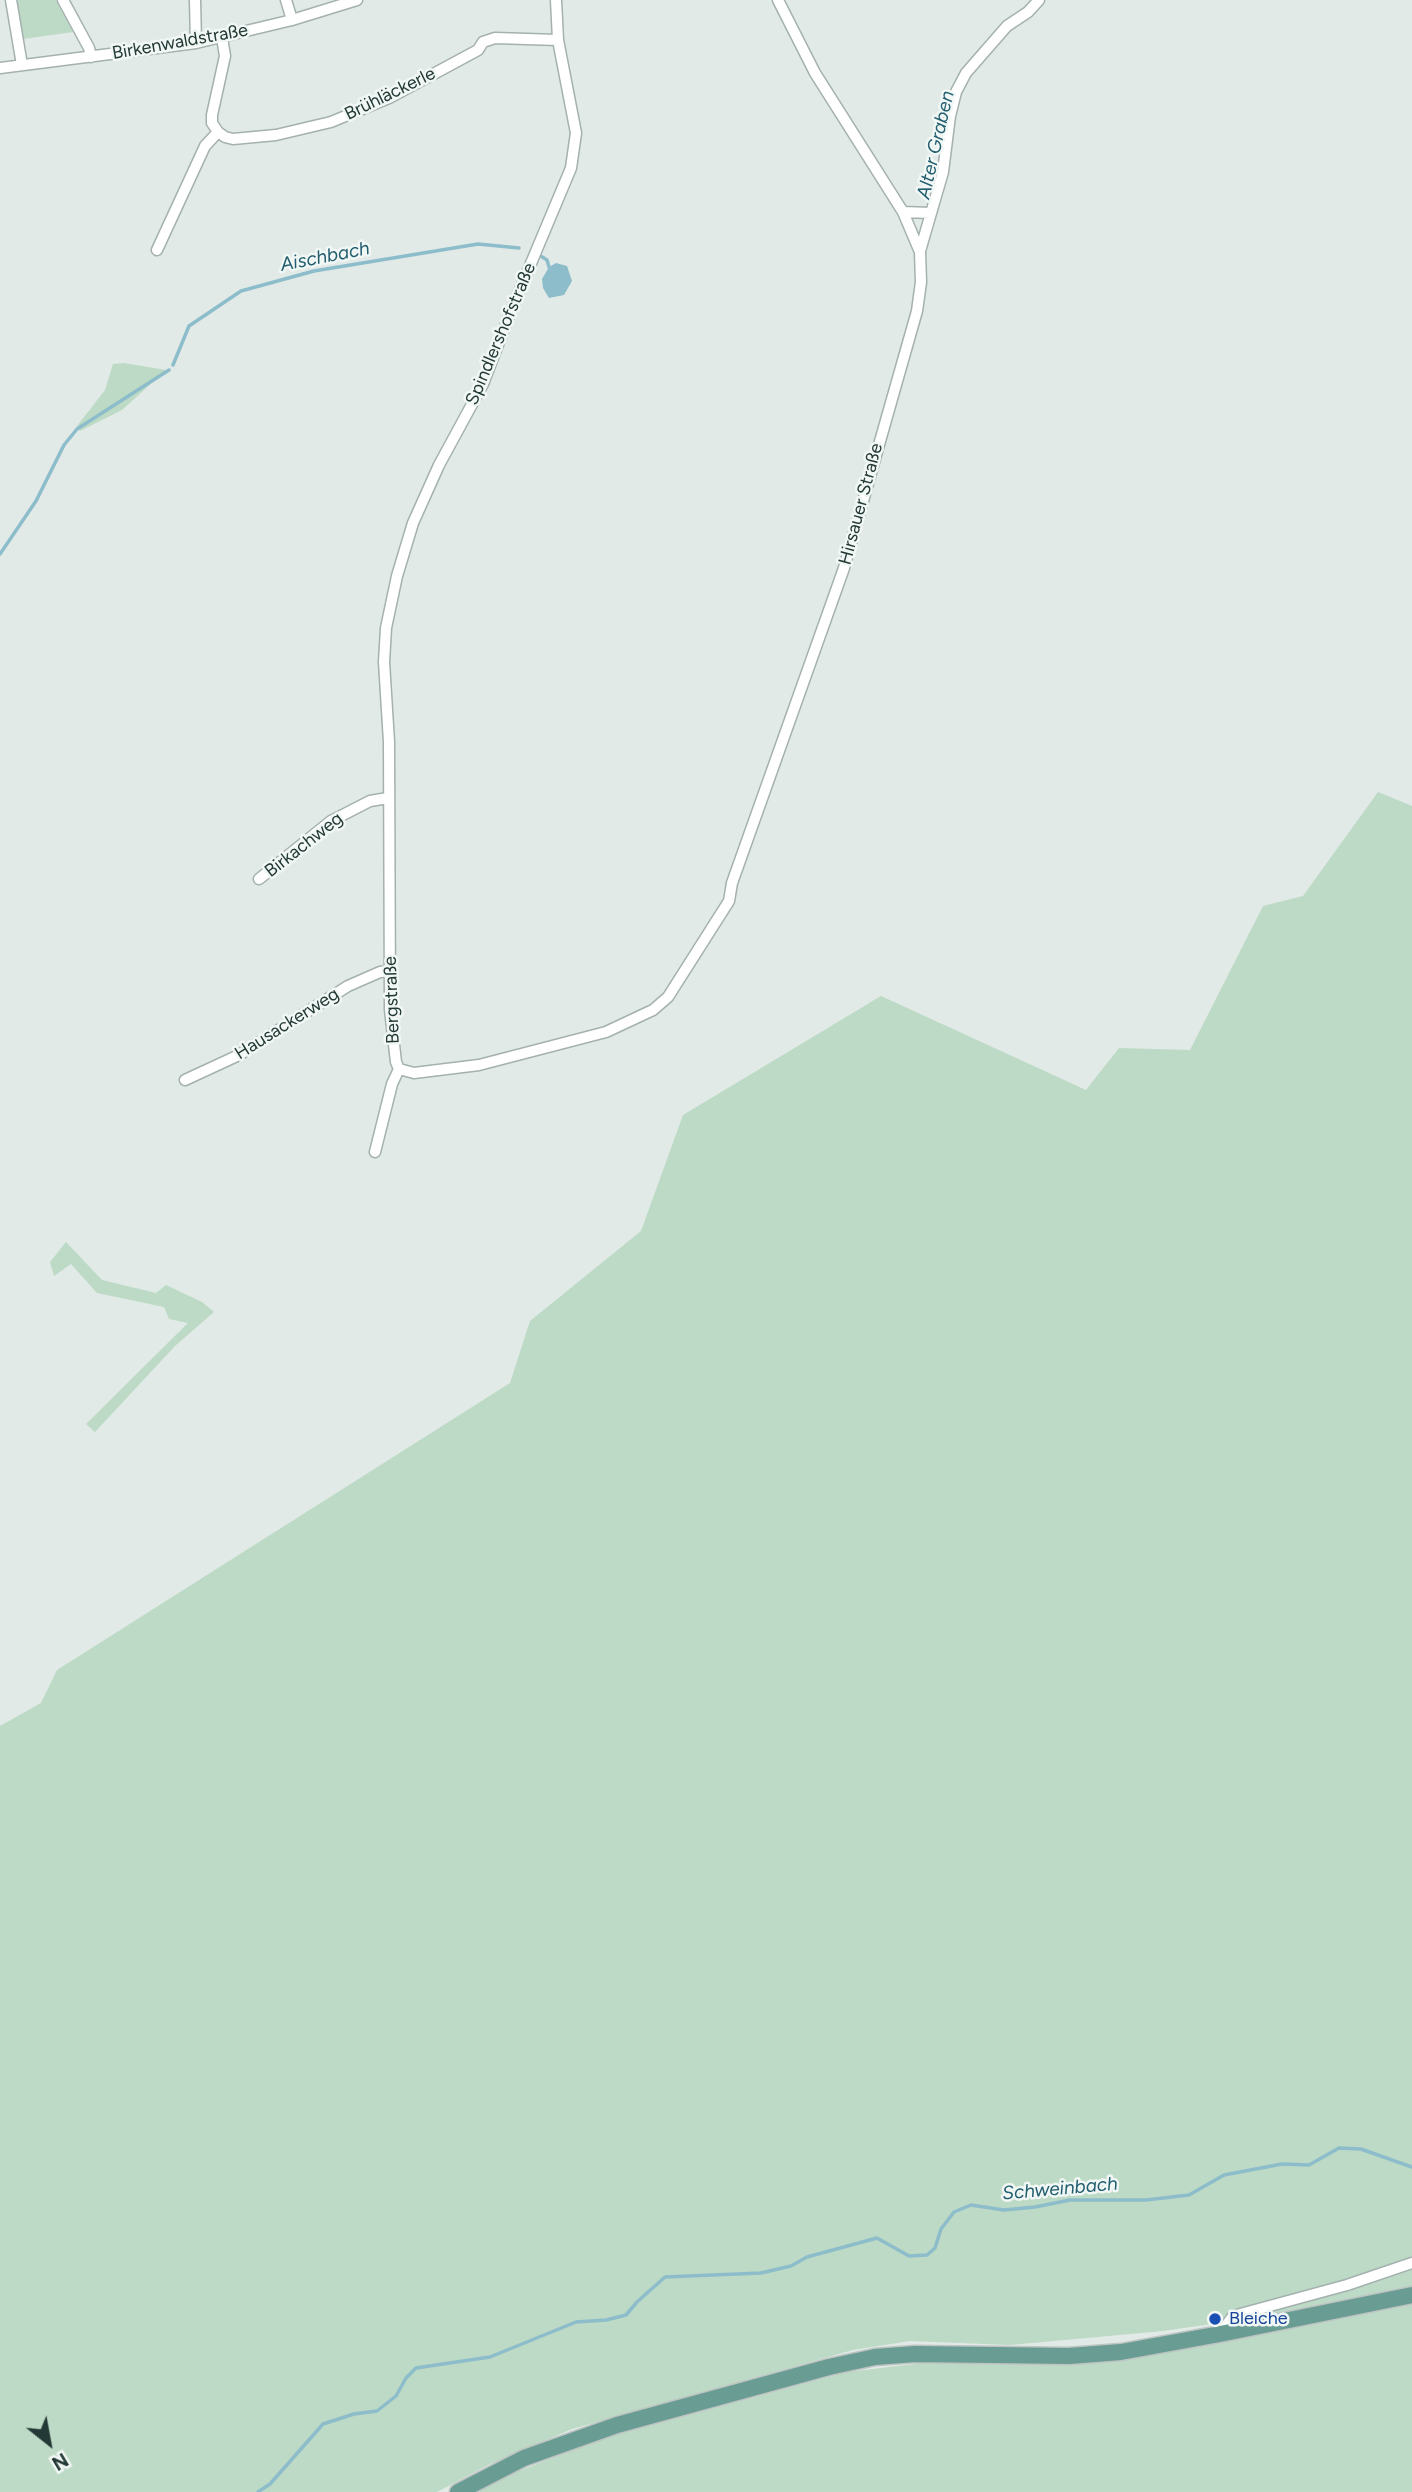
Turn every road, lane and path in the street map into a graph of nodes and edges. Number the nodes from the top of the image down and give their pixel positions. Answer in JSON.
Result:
{"nodes":[{"id":1,"x":11,"y":0,"type":"edge"},
{"id":2,"x":63,"y":0,"type":"edge"},
{"id":3,"x":195,"y":0,"type":"edge"},
{"id":4,"x":286,"y":0,"type":"edge"},
{"id":5,"x":357,"y":0,"type":"edge"},
{"id":6,"x":556,"y":0,"type":"edge"},
{"id":7,"x":778,"y":0,"type":"edge"},
{"id":8,"x":1039,"y":0,"type":"edge"},
{"id":9,"x":292,"y":20,"type":"junction"},
{"id":10,"x":222,"y":38,"type":"junction"},
{"id":11,"x":558,"y":40,"type":"junction"},
{"id":12,"x":196,"y":43,"type":"junction"},
{"id":13,"x":91,"y":57,"type":"junction"},
{"id":14,"x":22,"y":65,"type":"junction"},
{"id":15,"x":0,"y":68,"type":"edge"},
{"id":16,"x":218,"y":132,"type":"junction"},
{"id":17,"x":903,"y":212,"type":"junction"},
{"id":18,"x":931,"y":213,"type":"junction"},
{"id":19,"x":157,"y":250,"type":"dead end"},
{"id":20,"x":920,"y":252,"type":"junction"},
{"id":21,"x":384,"y":662,"type":"joint"},
{"id":22,"x":388,"y":799,"type":"junction"},
{"id":23,"x":259,"y":879,"type":"dead end"},
{"id":24,"x":389,"y":971,"type":"junction"},
{"id":25,"x":656,"y":1008,"type":"joint"},
{"id":26,"x":399,"y":1069,"type":"junction"},
{"id":27,"x":185,"y":1080,"type":"dead end"},
{"id":28,"x":374,"y":1152,"type":"dead end"},
{"id":29,"x":1412,"y":2263,"type":"edge"},
{"id":30,"x":1412,"y":2295,"type":"edge"},
{"id":31,"x":1220,"y":2334,"type":"junction"},
{"id":32,"x":458,"y":2492,"type":"edge"}],
"edges":[{"from":1,"to":14,"type":"street"},
{"from":2,"to":13,"type":"street"},
{"from":3,"to":12,"type":"street"},
{"from":4,"to":9,"type":"street"},
{"from":5,"to":9,"type":"street","name":"Birkenwaldstraße"},
{"from":6,"to":11,"type":"street","name":"Spindlershofstraße"},
{"from":7,"to":17,"type":"street","name":"Hirsauer Straße"},
{"from":8,"to":18,"type":"street"},
{"from":9,"to":10,"type":"street","name":"Birkenwaldstraße"},
{"from":10,"to":12,"type":"street","name":"Birkenwaldstraße"},
{"from":10,"to":16,"type":"street"},
{"from":11,"to":16,"type":"street","name":"Brühläckerle"},
{"from":11,"to":21,"type":"street","name":"Spindlershofstraße"},
{"from":12,"to":13,"type":"street","name":"Birkenwaldstraße"},
{"from":13,"to":14,"type":"street","name":"Birkenwaldstraße"},
{"from":14,"to":15,"type":"street","name":"Birkenwaldstraße"},
{"from":16,"to":19,"type":"street"},
{"from":17,"to":18,"type":"street"},
{"from":17,"to":20,"type":"street","name":"Hirsauer Straße"},
{"from":18,"to":20,"type":"street"},
{"from":20,"to":25,"type":"street","name":"Hirsauer Straße"},
{"from":21,"to":22,"type":"street","name":"Bergstraße"},
{"from":22,"to":23,"type":"street","name":"Birkachweg"},
{"from":22,"to":24,"type":"street","name":"Bergstraße"},
{"from":24,"to":26,"type":"street","name":"Bergstraße"},
{"from":24,"to":27,"type":"street","name":"Hausackerweg"},
{"from":25,"to":26,"type":"street","name":"Bergstraße"},
{"from":26,"to":28,"type":"street"},
{"from":29,"to":31,"type":"street"},
{"from":30,"to":31,"type":"main road"},
{"from":31,"to":32,"type":"main road"}]}
